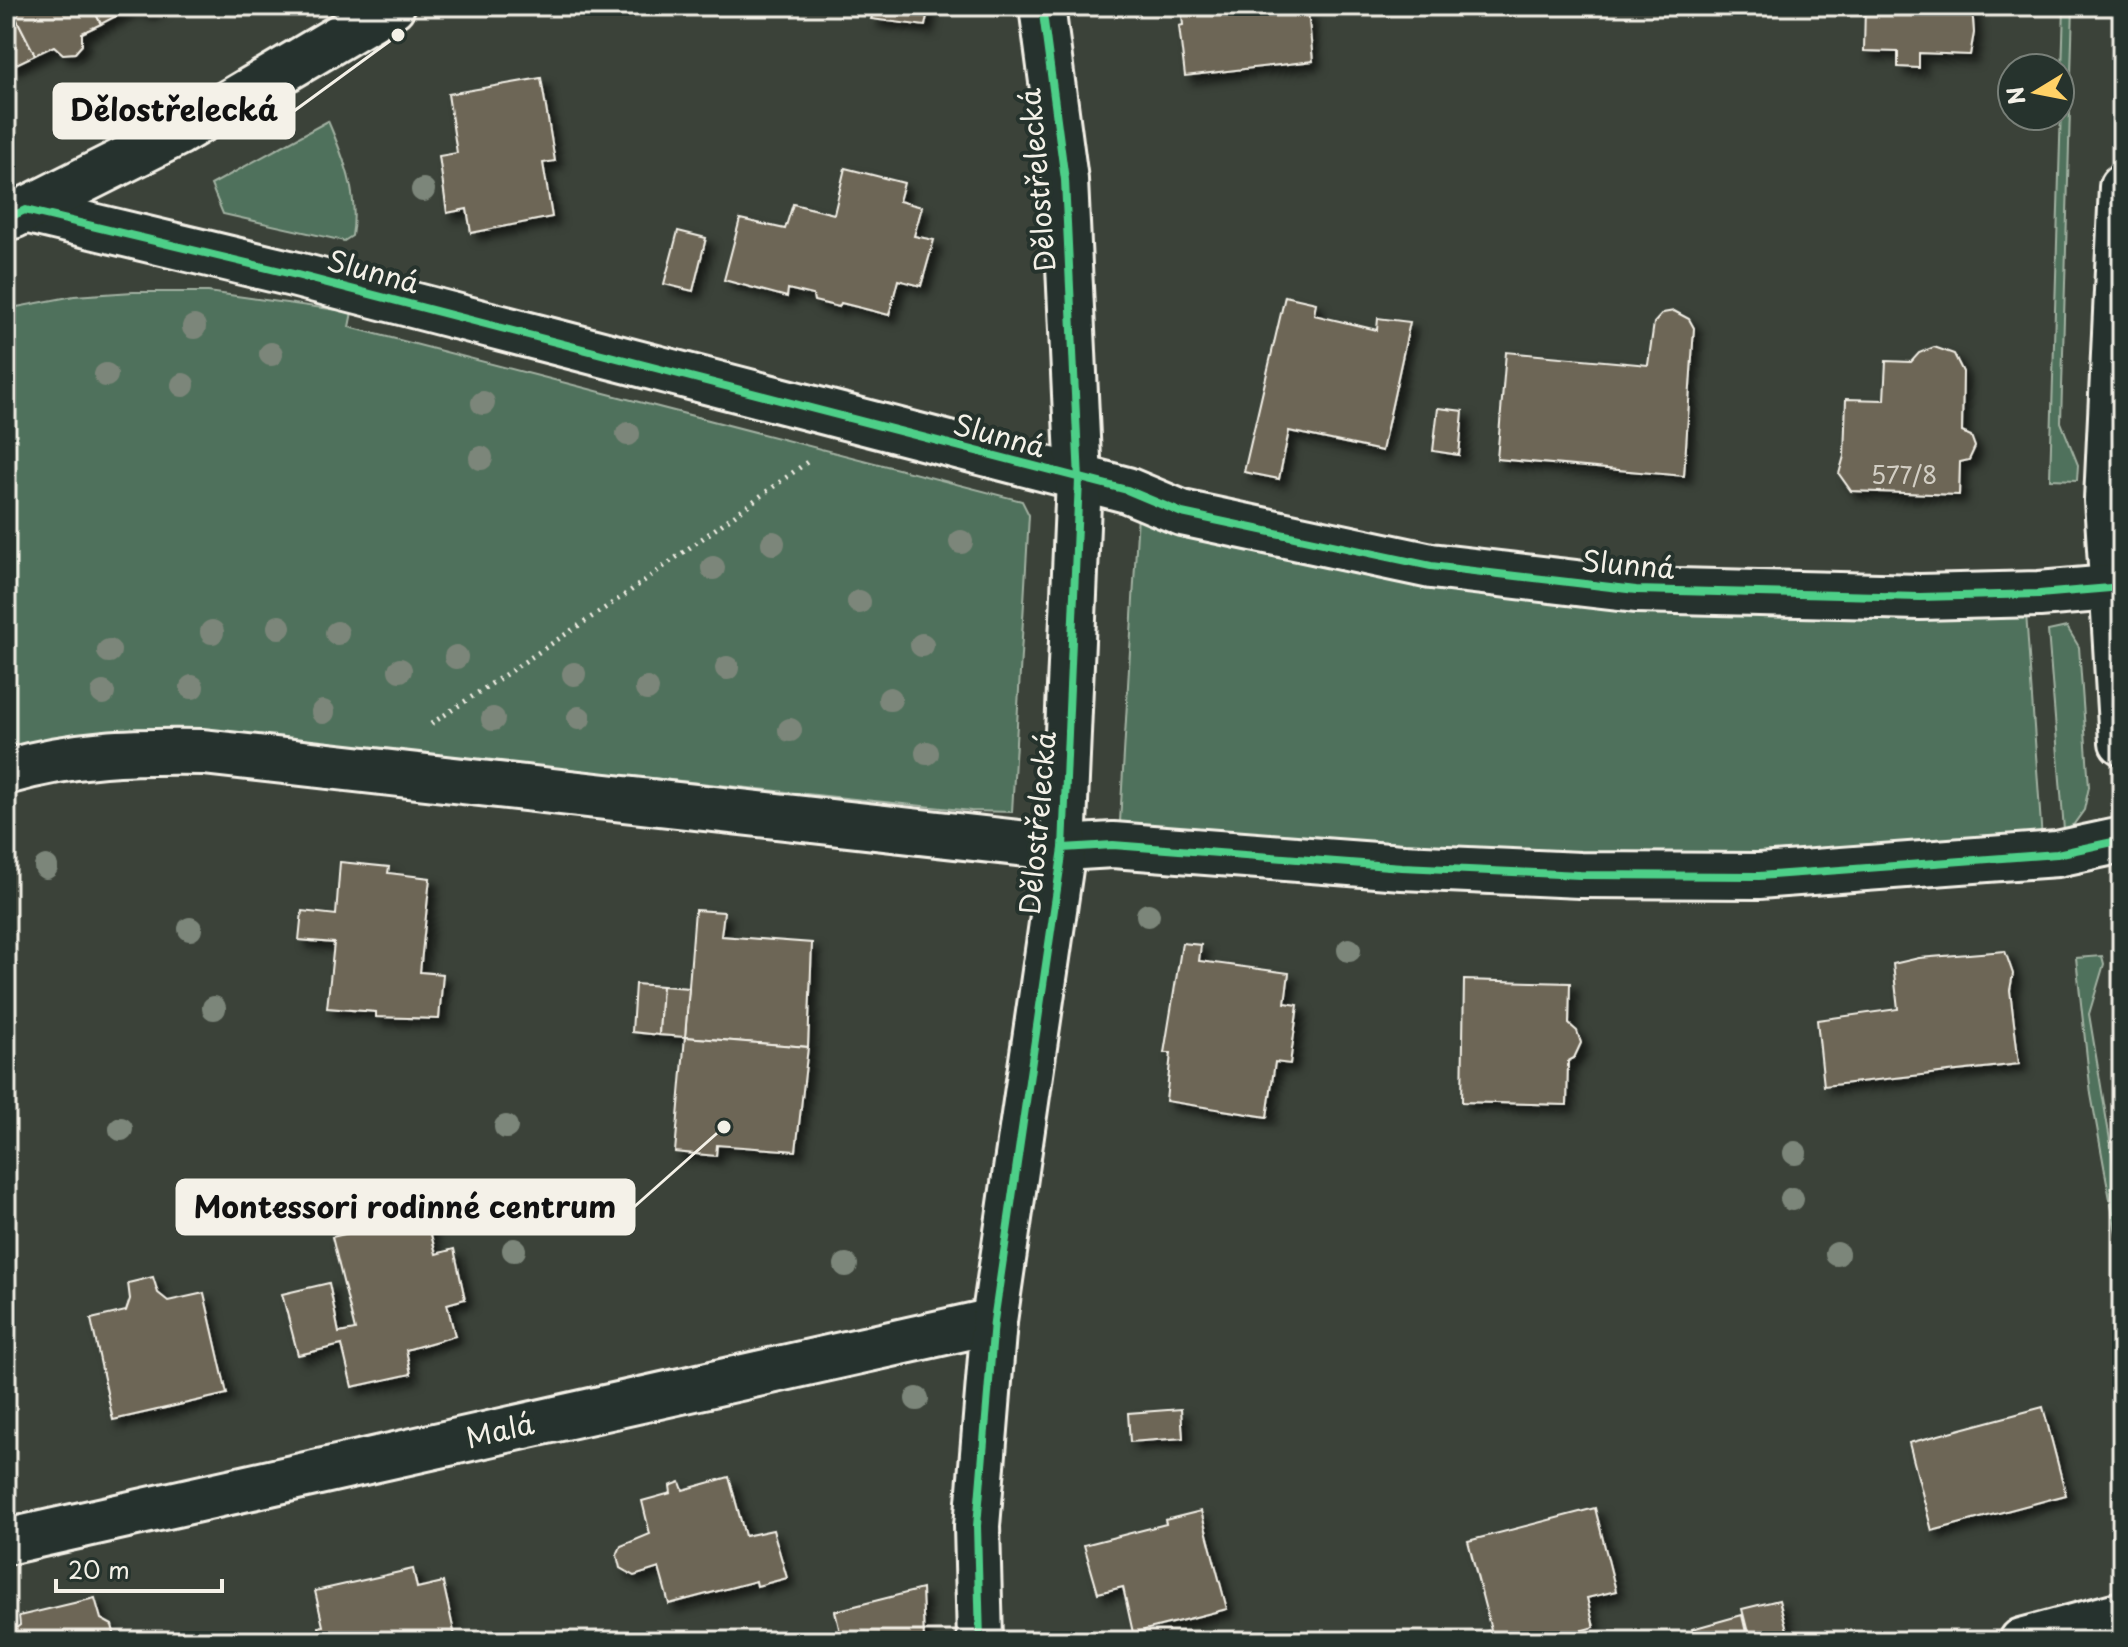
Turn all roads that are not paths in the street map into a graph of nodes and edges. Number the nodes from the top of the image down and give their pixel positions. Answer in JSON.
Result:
{"nodes":[{"id":1,"x":392,"y":6,"type":"edge"},
{"id":2,"x":1042,"y":6,"type":"edge"},
{"id":3,"x":2122,"y":187,"type":"edge"},
{"id":4,"x":15,"y":215,"type":"edge"},
{"id":5,"x":1079,"y":480,"type":"junction"},
{"id":6,"x":2116,"y":588,"type":"edge"},
{"id":7,"x":2122,"y":742,"type":"edge"},
{"id":8,"x":6,"y":772,"type":"edge"},
{"id":9,"x":2122,"y":840,"type":"edge"},
{"id":10,"x":1063,"y":848,"type":"junction"},
{"id":11,"x":994,"y":1321,"type":"junction"},
{"id":12,"x":6,"y":1542,"type":"edge"},
{"id":13,"x":2122,"y":1614,"type":"edge"},
{"id":14,"x":980,"y":1641,"type":"edge"},
{"id":15,"x":2022,"y":1641,"type":"edge"}],
"edges":[{"from":1,"to":4,"type":"street"},
{"from":2,"to":5,"type":"street","name":"Dělostřelecká"},
{"from":3,"to":6,"type":"street"},
{"from":4,"to":5,"type":"street","name":"Slunná"},
{"from":5,"to":6,"type":"street","name":"Slunná"},
{"from":5,"to":10,"type":"street","name":"Dělostřelecká"},
{"from":6,"to":7,"type":"street"},
{"from":8,"to":10,"type":"street"},
{"from":9,"to":10,"type":"street"},
{"from":10,"to":11,"type":"street","name":"Dělostřelecká"},
{"from":11,"to":12,"type":"street","name":"Malá"},
{"from":11,"to":14,"type":"street","name":"Dělostřelecká"},
{"from":13,"to":15,"type":"street"}]}
